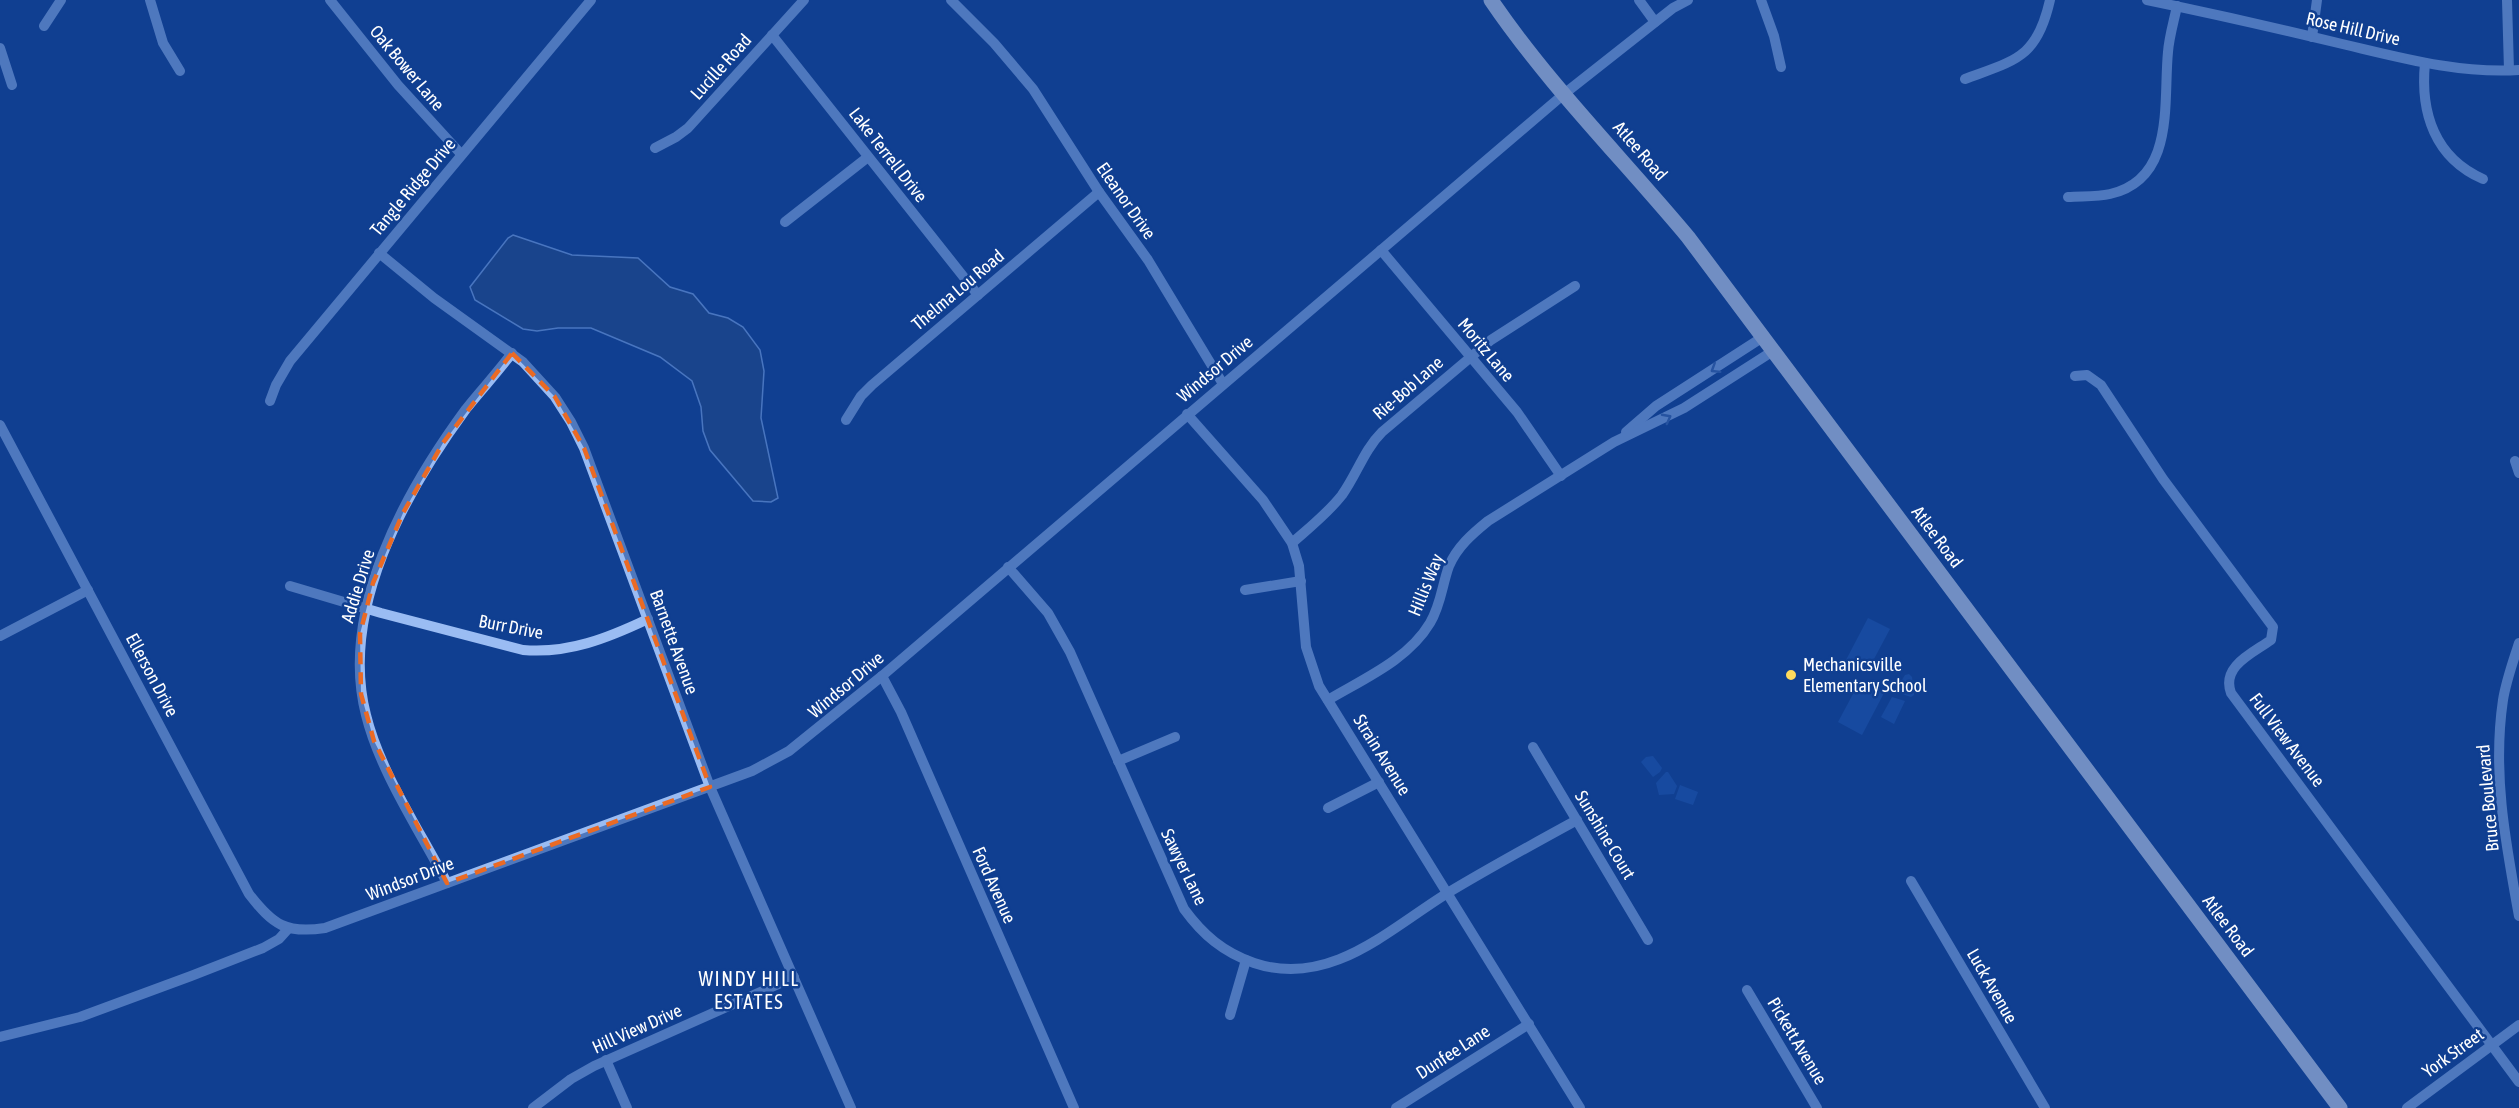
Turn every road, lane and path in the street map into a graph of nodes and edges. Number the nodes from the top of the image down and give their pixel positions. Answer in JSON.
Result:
{"nodes":[{"id":1,"x":61,"y":0,"type":"edge"},
{"id":2,"x":150,"y":0,"type":"edge"},
{"id":3,"x":330,"y":0,"type":"edge"},
{"id":4,"x":591,"y":0,"type":"edge"},
{"id":5,"x":804,"y":0,"type":"edge"},
{"id":6,"x":951,"y":0,"type":"edge"},
{"id":7,"x":1491,"y":0,"type":"edge"},
{"id":8,"x":1639,"y":0,"type":"edge"},
{"id":9,"x":1688,"y":0,"type":"edge"},
{"id":10,"x":1761,"y":0,"type":"edge"},
{"id":11,"x":2050,"y":0,"type":"edge"},
{"id":12,"x":2147,"y":0,"type":"edge"},
{"id":13,"x":2317,"y":0,"type":"edge"},
{"id":14,"x":2506,"y":0,"type":"edge"},
{"id":15,"x":2177,"y":6,"type":"junction"},
{"id":16,"x":1655,"y":22,"type":"junction"},
{"id":17,"x":44,"y":26,"type":"dead end"},
{"id":18,"x":772,"y":35,"type":"junction"},
{"id":19,"x":2312,"y":37,"type":"junction"},
{"id":20,"x":0,"y":48,"type":"edge"},
{"id":21,"x":2425,"y":63,"type":"junction"},
{"id":22,"x":1781,"y":67,"type":"dead end"},
{"id":23,"x":2514,"y":70,"type":"edge"},
{"id":24,"x":180,"y":71,"type":"dead end"},
{"id":25,"x":1965,"y":79,"type":"dead end"},
{"id":26,"x":12,"y":85,"type":"dead end"},
{"id":27,"x":1564,"y":94,"type":"junction"},
{"id":28,"x":655,"y":148,"type":"dead end"},
{"id":29,"x":461,"y":154,"type":"junction"},
{"id":30,"x":868,"y":157,"type":"junction"},
{"id":31,"x":2483,"y":179,"type":"dead end"},
{"id":32,"x":1099,"y":192,"type":"junction"},
{"id":33,"x":2068,"y":196,"type":"dead end"},
{"id":34,"x":784,"y":222,"type":"dead end"},
{"id":35,"x":1381,"y":250,"type":"junction"},
{"id":36,"x":379,"y":253,"type":"junction"},
{"id":37,"x":1575,"y":286,"type":"dead end"},
{"id":38,"x":978,"y":295,"type":"junction"},
{"id":39,"x":1763,"y":337,"type":"junction"},
{"id":40,"x":1773,"y":351,"type":"junction"},
{"id":41,"x":512,"y":353,"type":"junction"},
{"id":42,"x":1470,"y":356,"type":"junction"},
{"id":43,"x":2075,"y":376,"type":"dead end"},
{"id":44,"x":1223,"y":384,"type":"junction"},
{"id":45,"x":270,"y":402,"type":"dead end"},
{"id":46,"x":1187,"y":414,"type":"junction"},
{"id":47,"x":846,"y":420,"type":"dead end"},
{"id":48,"x":0,"y":425,"type":"edge"},
{"id":49,"x":1614,"y":442,"type":"junction"},
{"id":50,"x":2515,"y":461,"type":"dead end"},
{"id":51,"x":2519,"y":473,"type":"edge"},
{"id":52,"x":1561,"y":476,"type":"junction"},
{"id":53,"x":1292,"y":543,"type":"junction"},
{"id":54,"x":1008,"y":567,"type":"junction"},
{"id":55,"x":1301,"y":581,"type":"junction"},
{"id":56,"x":290,"y":586,"type":"dead end"},
{"id":57,"x":1245,"y":590,"type":"dead end"},
{"id":58,"x":88,"y":591,"type":"junction"},
{"id":59,"x":365,"y":609,"type":"junction"},
{"id":60,"x":648,"y":619,"type":"junction"},
{"id":61,"x":0,"y":636,"type":"edge"},
{"id":62,"x":2519,"y":643,"type":"edge"},
{"id":63,"x":882,"y":676,"type":"junction"},
{"id":64,"x":1328,"y":700,"type":"junction"},
{"id":65,"x":1175,"y":737,"type":"dead end"},
{"id":66,"x":1533,"y":747,"type":"dead end"},
{"id":67,"x":1118,"y":761,"type":"junction"},
{"id":68,"x":1379,"y":782,"type":"junction"},
{"id":69,"x":710,"y":786,"type":"junction"},
{"id":70,"x":1328,"y":808,"type":"dead end"},
{"id":71,"x":1577,"y":820,"type":"junction"},
{"id":72,"x":1911,"y":881,"type":"dead end"},
{"id":73,"x":447,"y":884,"type":"junction"},
{"id":74,"x":1448,"y":894,"type":"junction"},
{"id":75,"x":2519,"y":916,"type":"edge"},
{"id":76,"x":288,"y":929,"type":"junction"},
{"id":77,"x":1648,"y":940,"type":"dead end"},
{"id":78,"x":1245,"y":960,"type":"junction"},
{"id":79,"x":794,"y":977,"type":"junction"},
{"id":80,"x":1747,"y":990,"type":"dead end"},
{"id":81,"x":1230,"y":1016,"type":"dead end"},
{"id":82,"x":1528,"y":1024,"type":"junction"},
{"id":83,"x":2519,"y":1025,"type":"edge"},
{"id":84,"x":0,"y":1037,"type":"edge"},
{"id":85,"x":2491,"y":1046,"type":"junction"},
{"id":86,"x":606,"y":1060,"type":"junction"},
{"id":87,"x":2519,"y":1082,"type":"edge"},
{"id":88,"x":533,"y":1108,"type":"edge"},
{"id":89,"x":627,"y":1108,"type":"edge"},
{"id":90,"x":851,"y":1108,"type":"edge"},
{"id":91,"x":1074,"y":1108,"type":"edge"},
{"id":92,"x":1396,"y":1108,"type":"edge"},
{"id":93,"x":1580,"y":1108,"type":"edge"},
{"id":94,"x":1818,"y":1108,"type":"edge"},
{"id":95,"x":2045,"y":1108,"type":"edge"},
{"id":96,"x":2340,"y":1108,"type":"edge"},
{"id":97,"x":2407,"y":1108,"type":"edge"}],
"edges":[{"from":1,"to":17,"type":"street"},
{"from":2,"to":24,"type":"street"},
{"from":3,"to":29,"type":"street","name":"Oak Bower Lane"},
{"from":4,"to":29,"type":"street","name":"Tangle Ridge Drive"},
{"from":5,"to":18,"type":"street","name":"Lucille Road"},
{"from":6,"to":32,"type":"street","name":"Eleanor Drive"},
{"from":7,"to":27,"type":"main road","name":"Atlee Road"},
{"from":8,"to":16,"type":"street"},
{"from":9,"to":16,"type":"street"},
{"from":10,"to":22,"type":"street"},
{"from":11,"to":25,"type":"street"},
{"from":12,"to":15,"type":"street","name":"Rose Hill Drive"},
{"from":13,"to":19,"type":"street"},
{"from":14,"to":23,"type":"street"},
{"from":15,"to":19,"type":"street","name":"Rose Hill Drive"},
{"from":15,"to":33,"type":"street"},
{"from":16,"to":27,"type":"street"},
{"from":18,"to":28,"type":"street","name":"Lucille Road"},
{"from":18,"to":30,"type":"street","name":"Lake Terrell Drive"},
{"from":19,"to":21,"type":"street","name":"Rose Hill Drive"},
{"from":20,"to":26,"type":"street"},
{"from":21,"to":23,"type":"street","name":"Rose Hill Drive"},
{"from":21,"to":31,"type":"street"},
{"from":27,"to":35,"type":"street","name":"Windsor Drive"},
{"from":27,"to":39,"type":"main road","name":"Atlee Road"},
{"from":29,"to":36,"type":"street","name":"Tangle Ridge Drive"},
{"from":30,"to":34,"type":"street"},
{"from":30,"to":38,"type":"street","name":"Lake Terrell Drive"},
{"from":32,"to":38,"type":"street","name":"Thelma Lou Road"},
{"from":32,"to":44,"type":"street","name":"Eleanor Drive"},
{"from":35,"to":42,"type":"street","name":"Moritz Lane"},
{"from":35,"to":44,"type":"street","name":"Windsor Drive"},
{"from":36,"to":41,"type":"street","name":"Barnette Avenue"},
{"from":36,"to":45,"type":"street","name":"Tangle Ridge Drive"},
{"from":37,"to":42,"type":"street","name":"Rie-Bob Lane"},
{"from":38,"to":47,"type":"street","name":"Thelma Lou Road"},
{"from":39,"to":40,"type":"main road","name":"Atlee Road"},
{"from":39,"to":49,"type":"street","name":"Hillis Way","one_way":true},
{"from":49,"to":40,"type":"street","name":"Hillis Way","one_way":true},
{"from":40,"to":96,"type":"main road","name":"Atlee Road"},
{"from":41,"to":59,"type":"street","name":"Addie Drive"},
{"from":41,"to":60,"type":"street","name":"Barnette Avenue"},
{"from":42,"to":52,"type":"street","name":"Moritz Lane"},
{"from":42,"to":53,"type":"street","name":"Rie-Bob Lane"},
{"from":43,"to":85,"type":"street","name":"Full View Avenue"},
{"from":44,"to":46,"type":"street","name":"Windsor Drive"},
{"from":46,"to":53,"type":"street","name":"Strain Avenue"},
{"from":46,"to":54,"type":"street","name":"Windsor Drive"},
{"from":48,"to":58,"type":"street","name":"Ellerson Drive"},
{"from":49,"to":52,"type":"street","name":"Hillis Way"},
{"from":50,"to":51,"type":"street"},
{"from":52,"to":64,"type":"street","name":"Hillis Way"},
{"from":53,"to":55,"type":"street","name":"Strain Avenue"},
{"from":54,"to":63,"type":"street","name":"Windsor Drive"},
{"from":54,"to":67,"type":"street","name":"Sawyer Lane"},
{"from":55,"to":57,"type":"street"},
{"from":55,"to":64,"type":"street","name":"Strain Avenue"},
{"from":56,"to":59,"type":"street","name":"Burr Drive"},
{"from":58,"to":61,"type":"street"},
{"from":58,"to":76,"type":"street","name":"Ellerson Drive"},
{"from":59,"to":60,"type":"street","name":"Burr Drive"},
{"from":59,"to":73,"type":"street","name":"Addie Drive"},
{"from":60,"to":69,"type":"street","name":"Barnette Avenue"},
{"from":62,"to":75,"type":"street","name":"Bruce Boulevard"},
{"from":63,"to":69,"type":"street","name":"Windsor Drive"},
{"from":63,"to":91,"type":"street","name":"Ford Avenue"},
{"from":64,"to":68,"type":"street","name":"Strain Avenue"},
{"from":65,"to":67,"type":"street"},
{"from":66,"to":71,"type":"street","name":"Sunshine Court"},
{"from":67,"to":78,"type":"street","name":"Sawyer Lane"},
{"from":68,"to":70,"type":"street"},
{"from":68,"to":74,"type":"street","name":"Strain Avenue"},
{"from":69,"to":73,"type":"street","name":"Windsor Drive"},
{"from":69,"to":79,"type":"street","name":"Barnette Avenue"},
{"from":71,"to":74,"type":"street","name":"Sawyer Lane"},
{"from":71,"to":77,"type":"street","name":"Sunshine Court"},
{"from":72,"to":95,"type":"street","name":"Luck Avenue"},
{"from":73,"to":76,"type":"street","name":"Windsor Drive"},
{"from":74,"to":78,"type":"street","name":"Sawyer Lane"},
{"from":74,"to":82,"type":"street","name":"Strain Avenue"},
{"from":76,"to":84,"type":"street"},
{"from":78,"to":81,"type":"street"},
{"from":79,"to":86,"type":"street","name":"Hill View Drive"},
{"from":79,"to":90,"type":"street","name":"Barnette Avenue"},
{"from":80,"to":94,"type":"street","name":"Pickett Avenue"},
{"from":82,"to":92,"type":"street","name":"Dunfee Lane"},
{"from":82,"to":93,"type":"street","name":"Strain Avenue"},
{"from":83,"to":85,"type":"street","name":"York Street"},
{"from":85,"to":87,"type":"street","name":"Full View Avenue"},
{"from":85,"to":97,"type":"street","name":"York Street"},
{"from":86,"to":88,"type":"street","name":"Hill View Drive"},
{"from":86,"to":89,"type":"street"}]}
